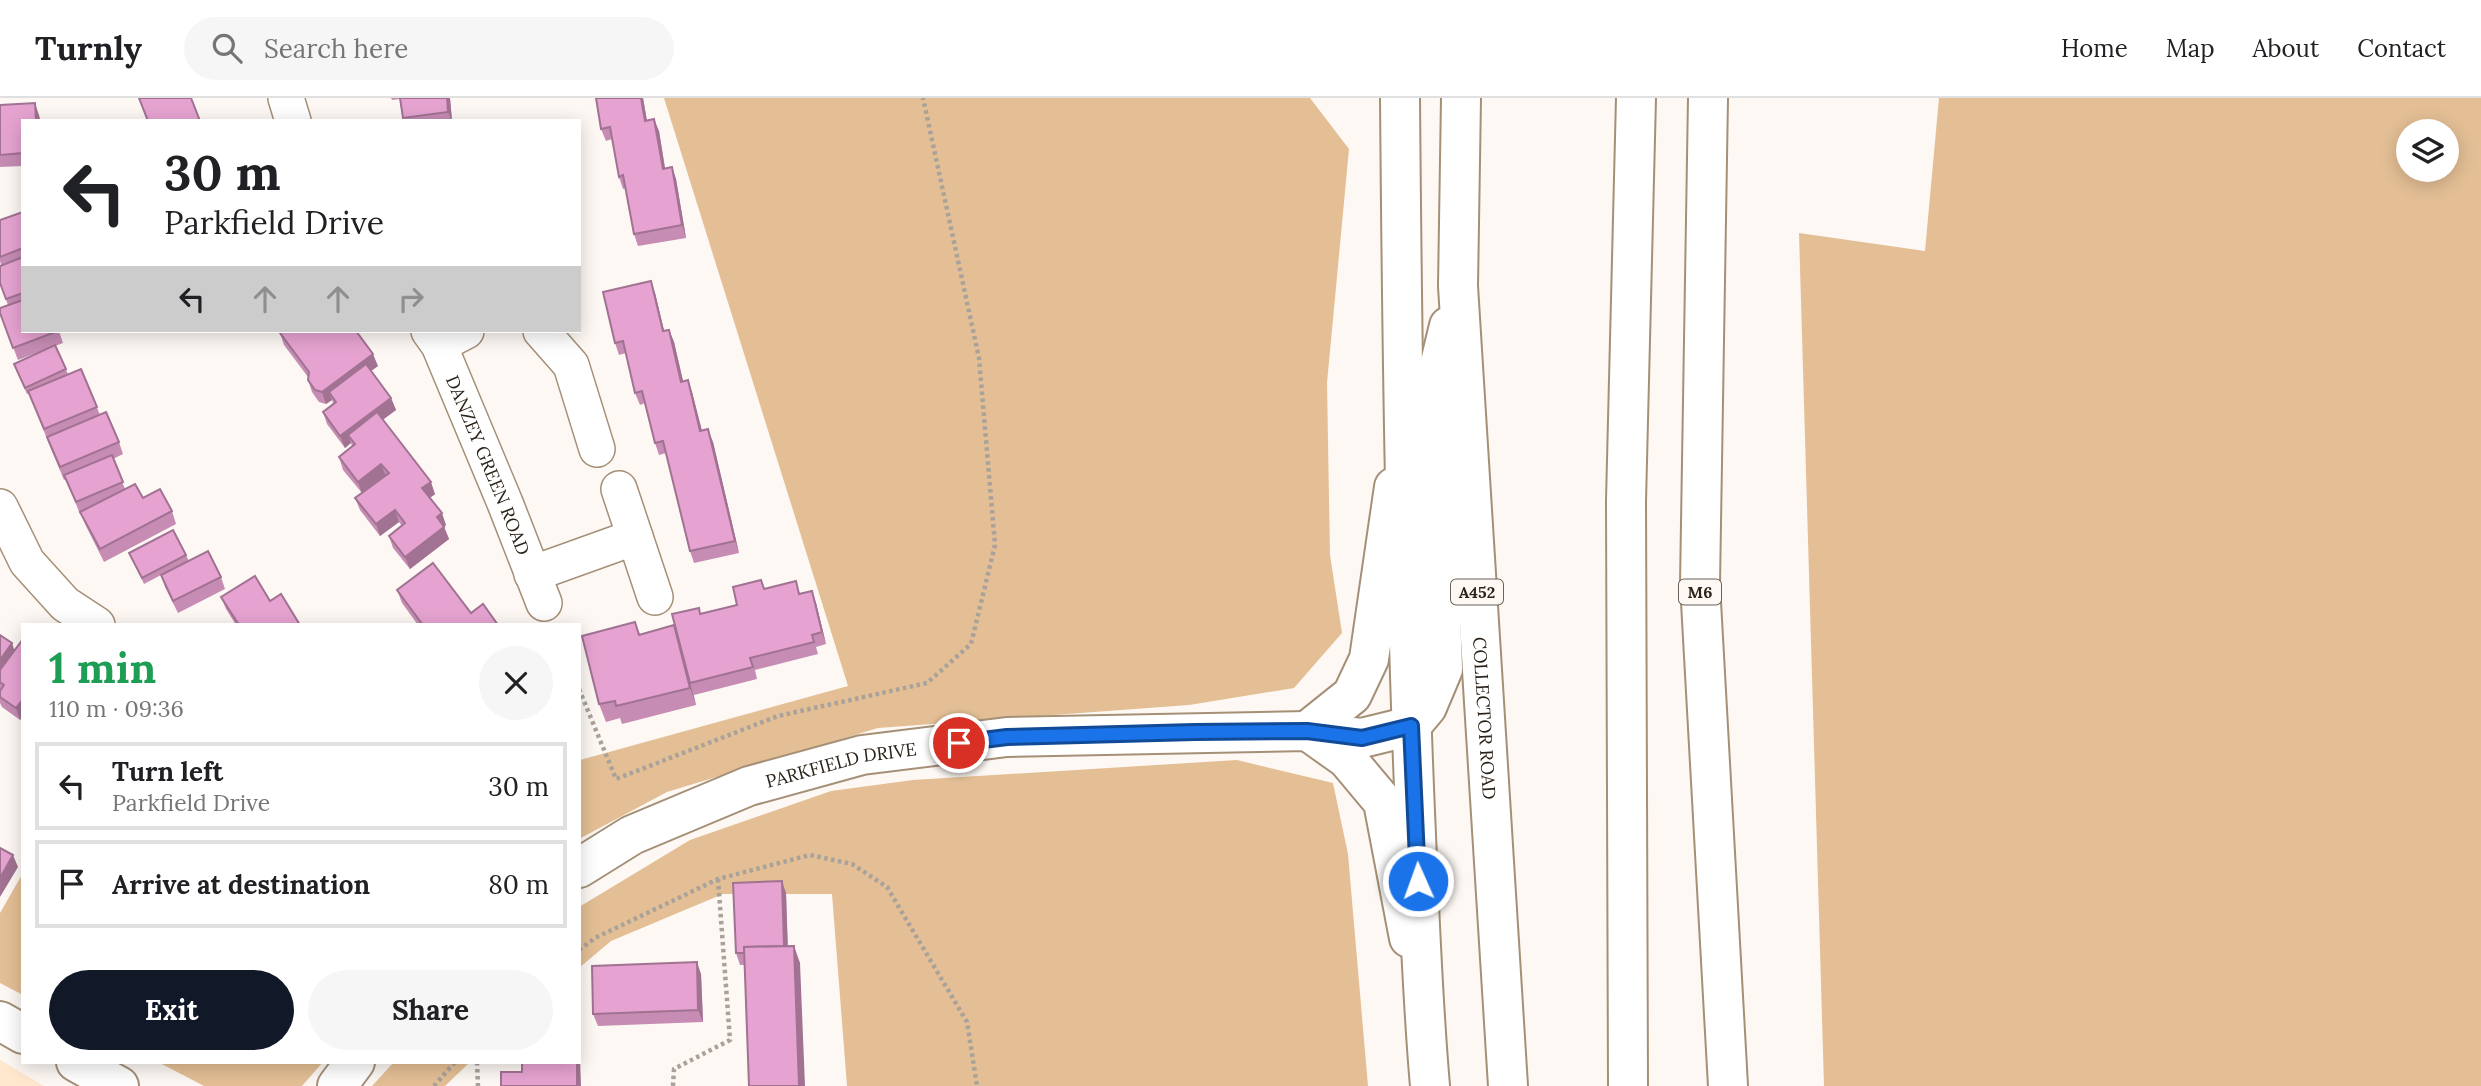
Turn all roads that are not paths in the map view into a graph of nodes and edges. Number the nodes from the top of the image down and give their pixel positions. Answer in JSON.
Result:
{"nodes":[{"id":1,"x":286,"y":98,"type":"edge"},
{"id":2,"x":1400,"y":98,"type":"edge"},
{"id":3,"x":1461,"y":98,"type":"edge"},
{"id":4,"x":1636,"y":98,"type":"edge"},
{"id":5,"x":1707,"y":98,"type":"edge"},
{"id":6,"x":292,"y":119,"type":"edge"},
{"id":7,"x":1458,"y":286,"type":"junction"},
{"id":8,"x":543,"y":333,"type":"edge"},
{"id":9,"x":445,"y":335,"type":"edge"},
{"id":10,"x":1403,"y":433,"type":"junction"},
{"id":11,"x":597,"y":449,"type":"dead end"},
{"id":12,"x":619,"y":489,"type":"dead end"},
{"id":13,"x":0,"y":507,"type":"edge"},
{"id":14,"x":635,"y":537,"type":"junction"},
{"id":15,"x":654,"y":597,"type":"dead end"},
{"id":16,"x":94,"y":623,"type":"edge"},
{"id":17,"x":1411,"y":726,"type":"junction"},
{"id":18,"x":1307,"y":731,"type":"junction"},
{"id":19,"x":581,"y":866,"type":"edge"},
{"id":20,"x":1423,"y":1010,"type":"junction"},
{"id":21,"x":0,"y":1021,"type":"edge"},
{"id":22,"x":21,"y":1033,"type":"edge"},
{"id":23,"x":80,"y":1064,"type":"edge"},
{"id":24,"x":354,"y":1064,"type":"edge"},
{"id":25,"x":119,"y":1086,"type":"edge"},
{"id":26,"x":337,"y":1086,"type":"edge"},
{"id":27,"x":1430,"y":1086,"type":"edge"},
{"id":28,"x":1508,"y":1086,"type":"edge"},
{"id":29,"x":1628,"y":1086,"type":"edge"},
{"id":30,"x":1728,"y":1086,"type":"edge"}],
"edges":[{"from":1,"to":6,"type":"street"},
{"from":2,"to":10,"type":"main road"},
{"from":3,"to":7,"type":"main road","name":"COLLECTOR ROAD","number":"A452"},
{"from":4,"to":29,"type":"main road"},
{"from":5,"to":30,"type":"main road","number":"M6"},
{"from":7,"to":17,"type":"main road"},
{"from":7,"to":28,"type":"main road","name":"COLLECTOR ROAD","number":"A452"},
{"from":8,"to":11,"type":"street"},
{"from":9,"to":14,"type":"street","name":"DANZEY GREEN ROAD"},
{"from":10,"to":17,"type":"main road"},
{"from":10,"to":18,"type":"main road"},
{"from":12,"to":14,"type":"street"},
{"from":13,"to":16,"type":"street"},
{"from":14,"to":15,"type":"street"},
{"from":17,"to":18,"type":"main road","name":"PARKFIELD DRIVE"},
{"from":17,"to":20,"type":"main road"},
{"from":18,"to":19,"type":"main road","name":"PARKFIELD DRIVE"},
{"from":18,"to":20,"type":"main road"},
{"from":20,"to":27,"type":"main road"},
{"from":21,"to":22,"type":"main road"},
{"from":23,"to":25,"type":"main road"},
{"from":24,"to":26,"type":"main road"}]}
